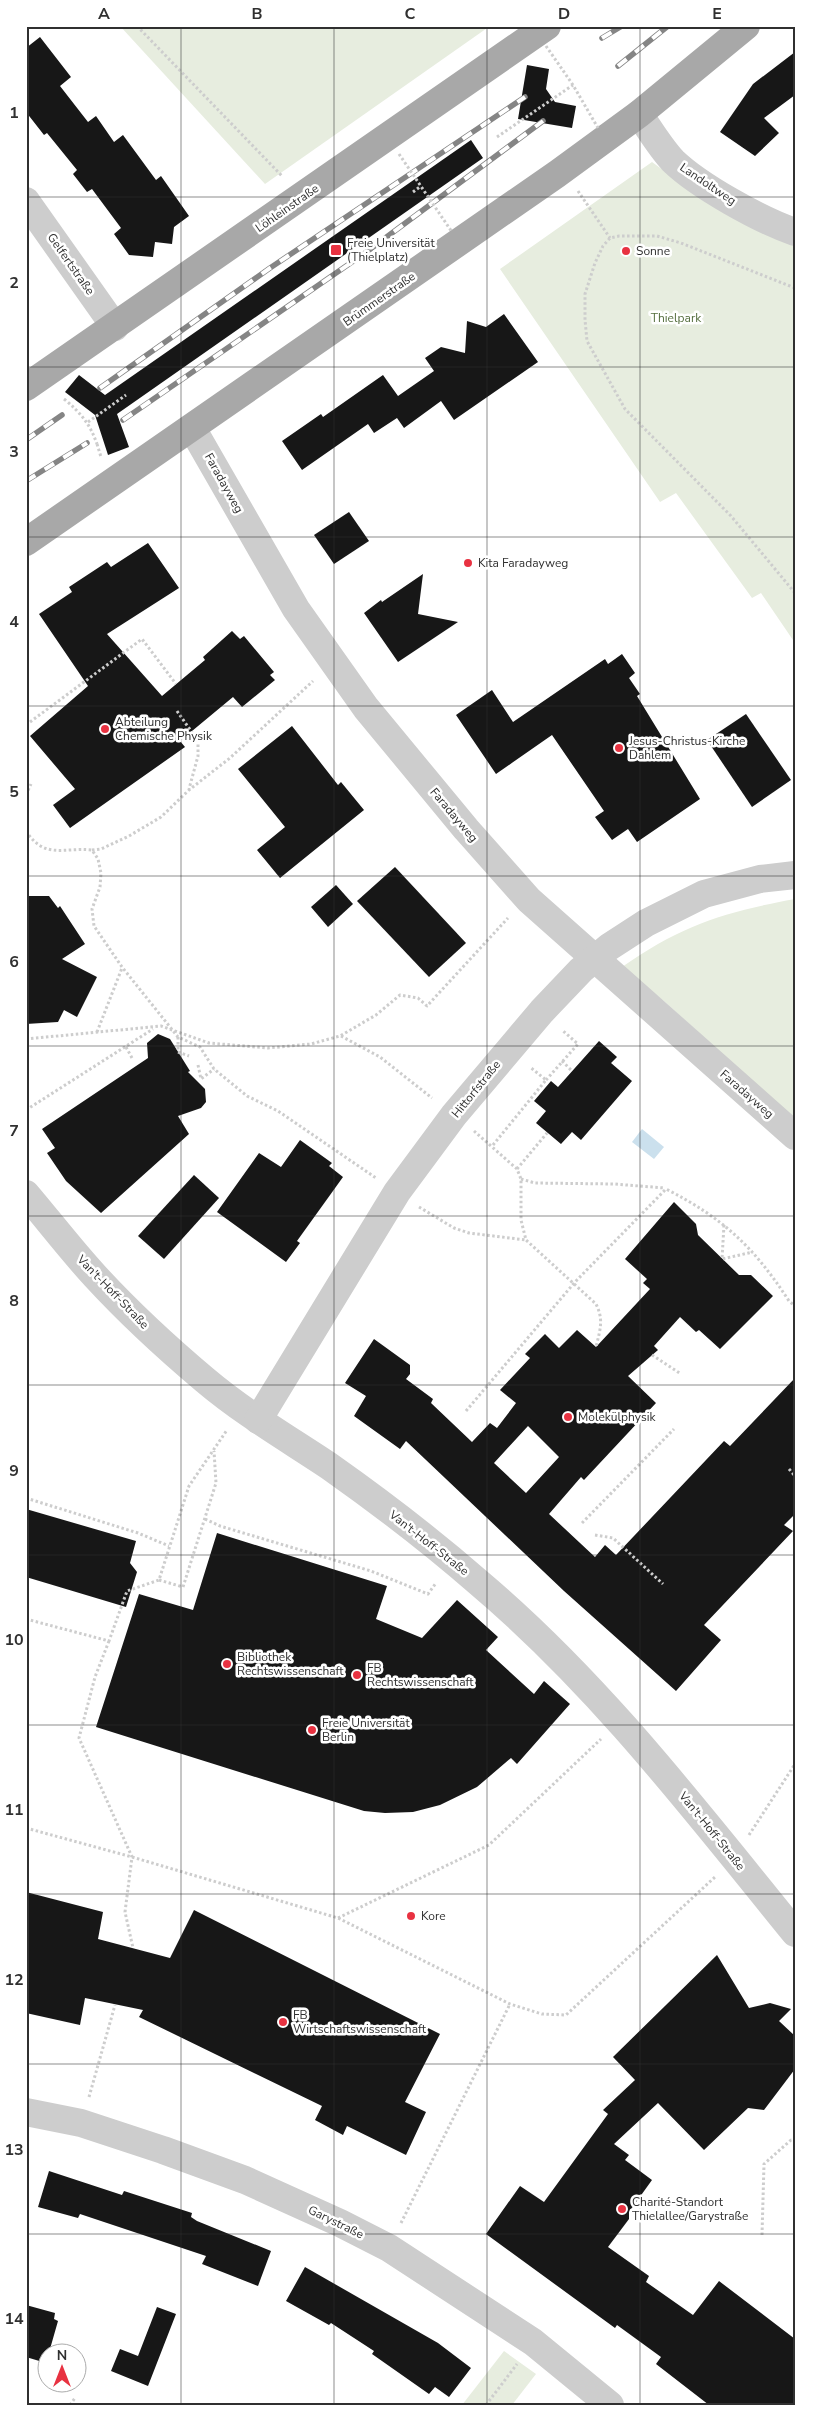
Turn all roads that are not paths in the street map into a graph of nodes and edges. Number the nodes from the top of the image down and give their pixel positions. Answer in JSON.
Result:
{"nodes":[{"id":1,"x":746,"y":26,"type":"edge"},
{"id":2,"x":546,"y":36,"type":"edge"},
{"id":3,"x":639,"y":114,"type":"junction"},
{"id":4,"x":26,"y":201,"type":"edge"},
{"id":5,"x":795,"y":232,"type":"edge"},
{"id":6,"x":115,"y":327,"type":"junction"},
{"id":7,"x":26,"y":387,"type":"edge"},
{"id":8,"x":192,"y":428,"type":"junction"},
{"id":9,"x":26,"y":542,"type":"edge"},
{"id":10,"x":795,"y":875,"type":"edge"},
{"id":11,"x":593,"y":958,"type":"junction"},
{"id":12,"x":795,"y":1136,"type":"edge"},
{"id":13,"x":26,"y":1194,"type":"edge"},
{"id":14,"x":258,"y":1420,"type":"junction"},
{"id":15,"x":795,"y":1933,"type":"edge"},
{"id":16,"x":26,"y":2112,"type":"edge"},
{"id":17,"x":610,"y":2405,"type":"edge"}],
"edges":[{"from":1,"to":3,"type":"main road","name":"Brümmerstraße"},
{"from":2,"to":6,"type":"main road","name":"Löhleinstraße"},
{"from":3,"to":5,"type":"street","name":"Landoltweg"},
{"from":3,"to":8,"type":"main road","name":"Brümmerstraße"},
{"from":4,"to":6,"type":"street","name":"Gelfertstraße"},
{"from":6,"to":7,"type":"main road","name":"Löhleinstraße"},
{"from":8,"to":9,"type":"main road","name":"Brümmerstraße"},
{"from":8,"to":11,"type":"street","name":"Faradayweg"},
{"from":10,"to":11,"type":"street","name":"Hittorfstraße"},
{"from":11,"to":12,"type":"street","name":"Faradayweg"},
{"from":11,"to":14,"type":"street","name":"Hittorfstraße"},
{"from":13,"to":14,"type":"street","name":"Van't-Hoff-Straße"},
{"from":14,"to":15,"type":"street","name":"Van't-Hoff-Straße"},
{"from":16,"to":17,"type":"street","name":"Garystraße"}]}
